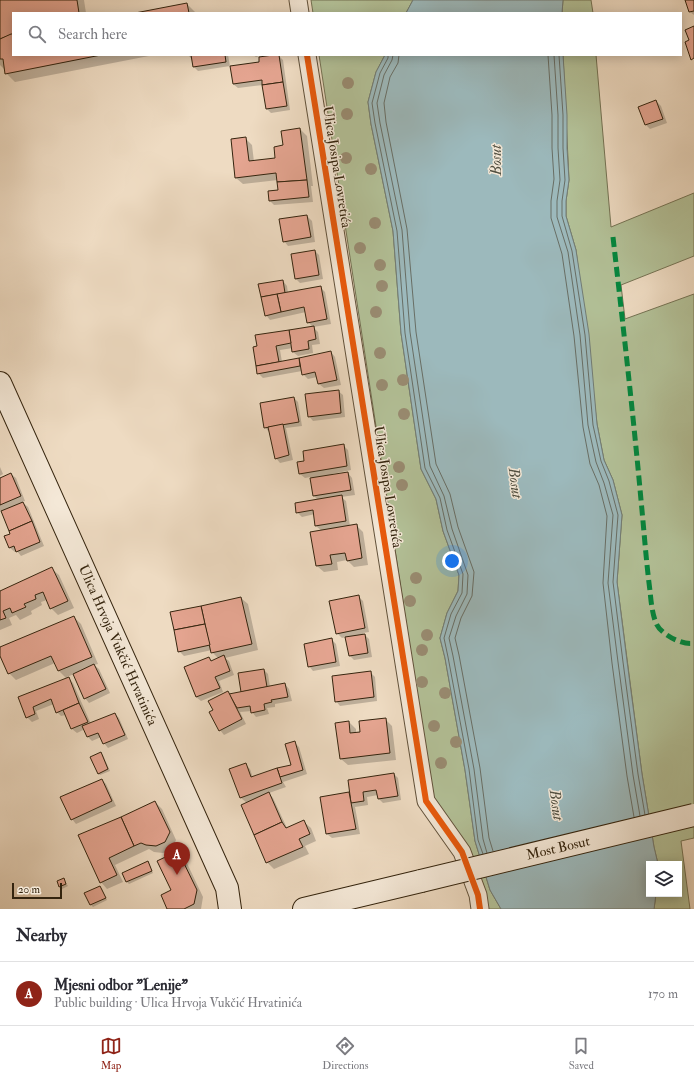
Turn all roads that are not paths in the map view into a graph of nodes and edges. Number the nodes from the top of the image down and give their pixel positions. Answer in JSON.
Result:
{"nodes":[{"id":1,"x":298,"y":0,"type":"edge"},
{"id":2,"x":300,"y":12,"type":"edge"},
{"id":3,"x":307,"y":56,"type":"edge"},
{"id":4,"x":0,"y":383,"type":"edge"},
{"id":5,"x":694,"y":815,"type":"edge"},
{"id":6,"x":230,"y":909,"type":"edge"},
{"id":7,"x":304,"y":909,"type":"edge"},
{"id":8,"x":480,"y":909,"type":"edge"}],
"edges":[{"from":1,"to":2,"type":"street"},
{"from":3,"to":8,"type":"street","name":"Ulica Josipa Lovretića"},
{"from":4,"to":6,"type":"main road","name":"Ulica Hrvoja Vukčić Hrvatinića"},
{"from":5,"to":7,"type":"main road","name":"Most Bosut","bridge":true}]}
